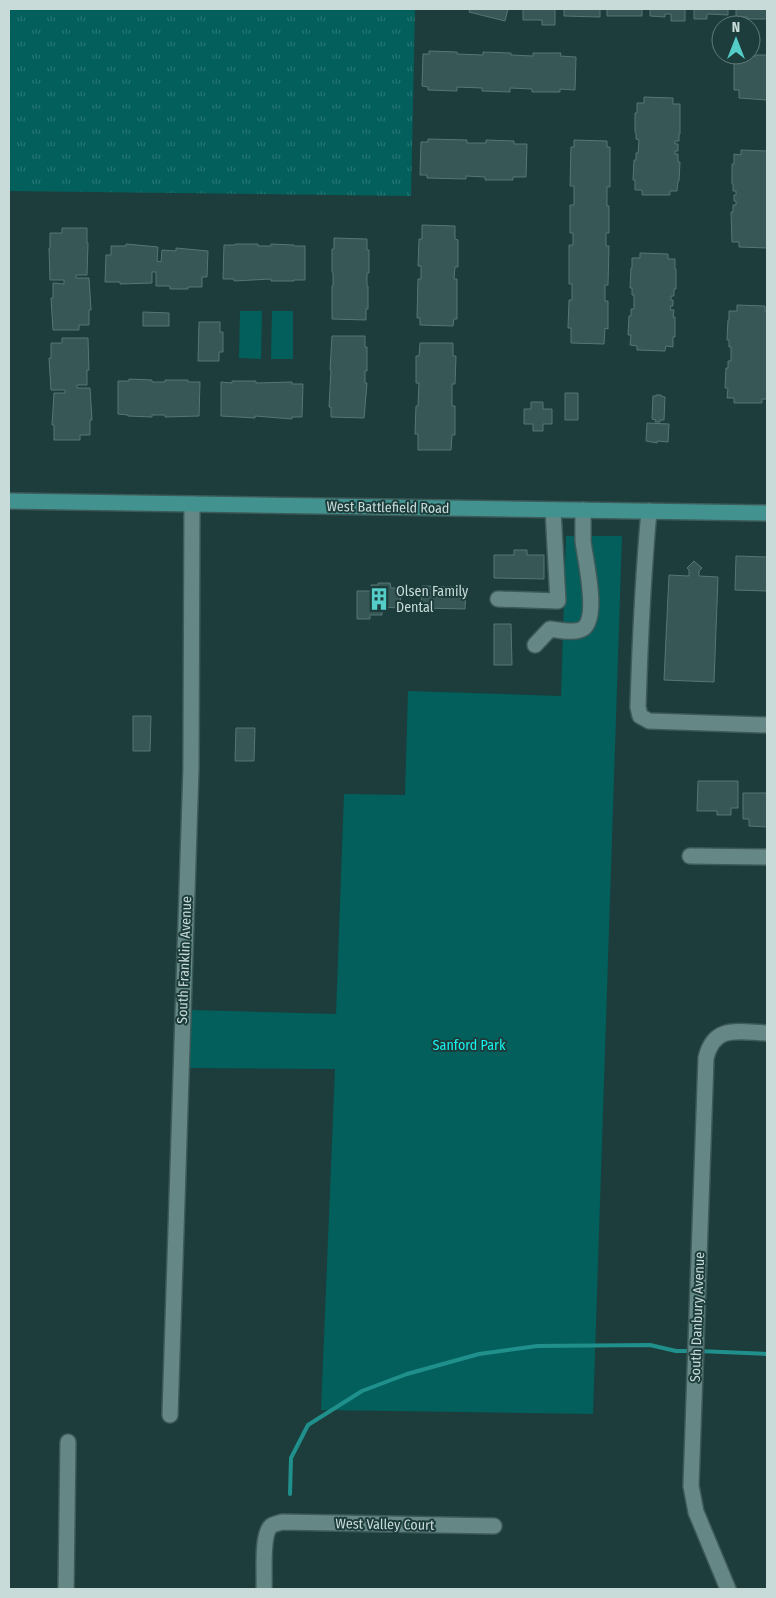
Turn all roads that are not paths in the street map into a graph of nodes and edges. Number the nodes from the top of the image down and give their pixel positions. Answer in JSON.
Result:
{"nodes":[{"id":1,"x":9,"y":501,"type":"edge"},
{"id":2,"x":192,"y":504,"type":"junction"},
{"id":3,"x":552,"y":510,"type":"junction"},
{"id":4,"x":583,"y":510,"type":"junction"},
{"id":5,"x":649,"y":511,"type":"junction"},
{"id":6,"x":767,"y":513,"type":"edge"},
{"id":7,"x":498,"y":599,"type":"dead end"},
{"id":8,"x":535,"y":646,"type":"dead end"},
{"id":9,"x":767,"y":724,"type":"edge"},
{"id":10,"x":690,"y":856,"type":"dead end"},
{"id":11,"x":767,"y":857,"type":"edge"},
{"id":12,"x":767,"y":1033,"type":"edge"},
{"id":13,"x":170,"y":1415,"type":"dead end"},
{"id":14,"x":68,"y":1442,"type":"dead end"},
{"id":15,"x":494,"y":1526,"type":"dead end"},
{"id":16,"x":66,"y":1589,"type":"edge"},
{"id":17,"x":264,"y":1589,"type":"edge"},
{"id":18,"x":728,"y":1589,"type":"edge"}],
"edges":[{"from":1,"to":2,"type":"main road","name":"West Battlefield Road"},
{"from":2,"to":3,"type":"main road","name":"West Battlefield Road"},
{"from":2,"to":13,"type":"street","name":"South Franklin Avenue"},
{"from":3,"to":4,"type":"main road","name":"West Battlefield Road"},
{"from":3,"to":7,"type":"street"},
{"from":4,"to":5,"type":"main road","name":"West Battlefield Road"},
{"from":4,"to":8,"type":"street"},
{"from":5,"to":6,"type":"main road","name":"West Battlefield Road"},
{"from":5,"to":9,"type":"street"},
{"from":10,"to":11,"type":"street"},
{"from":12,"to":18,"type":"street","name":"South Danbury Avenue"},
{"from":14,"to":16,"type":"street"},
{"from":15,"to":17,"type":"street","name":"West Valley Court"}]}
